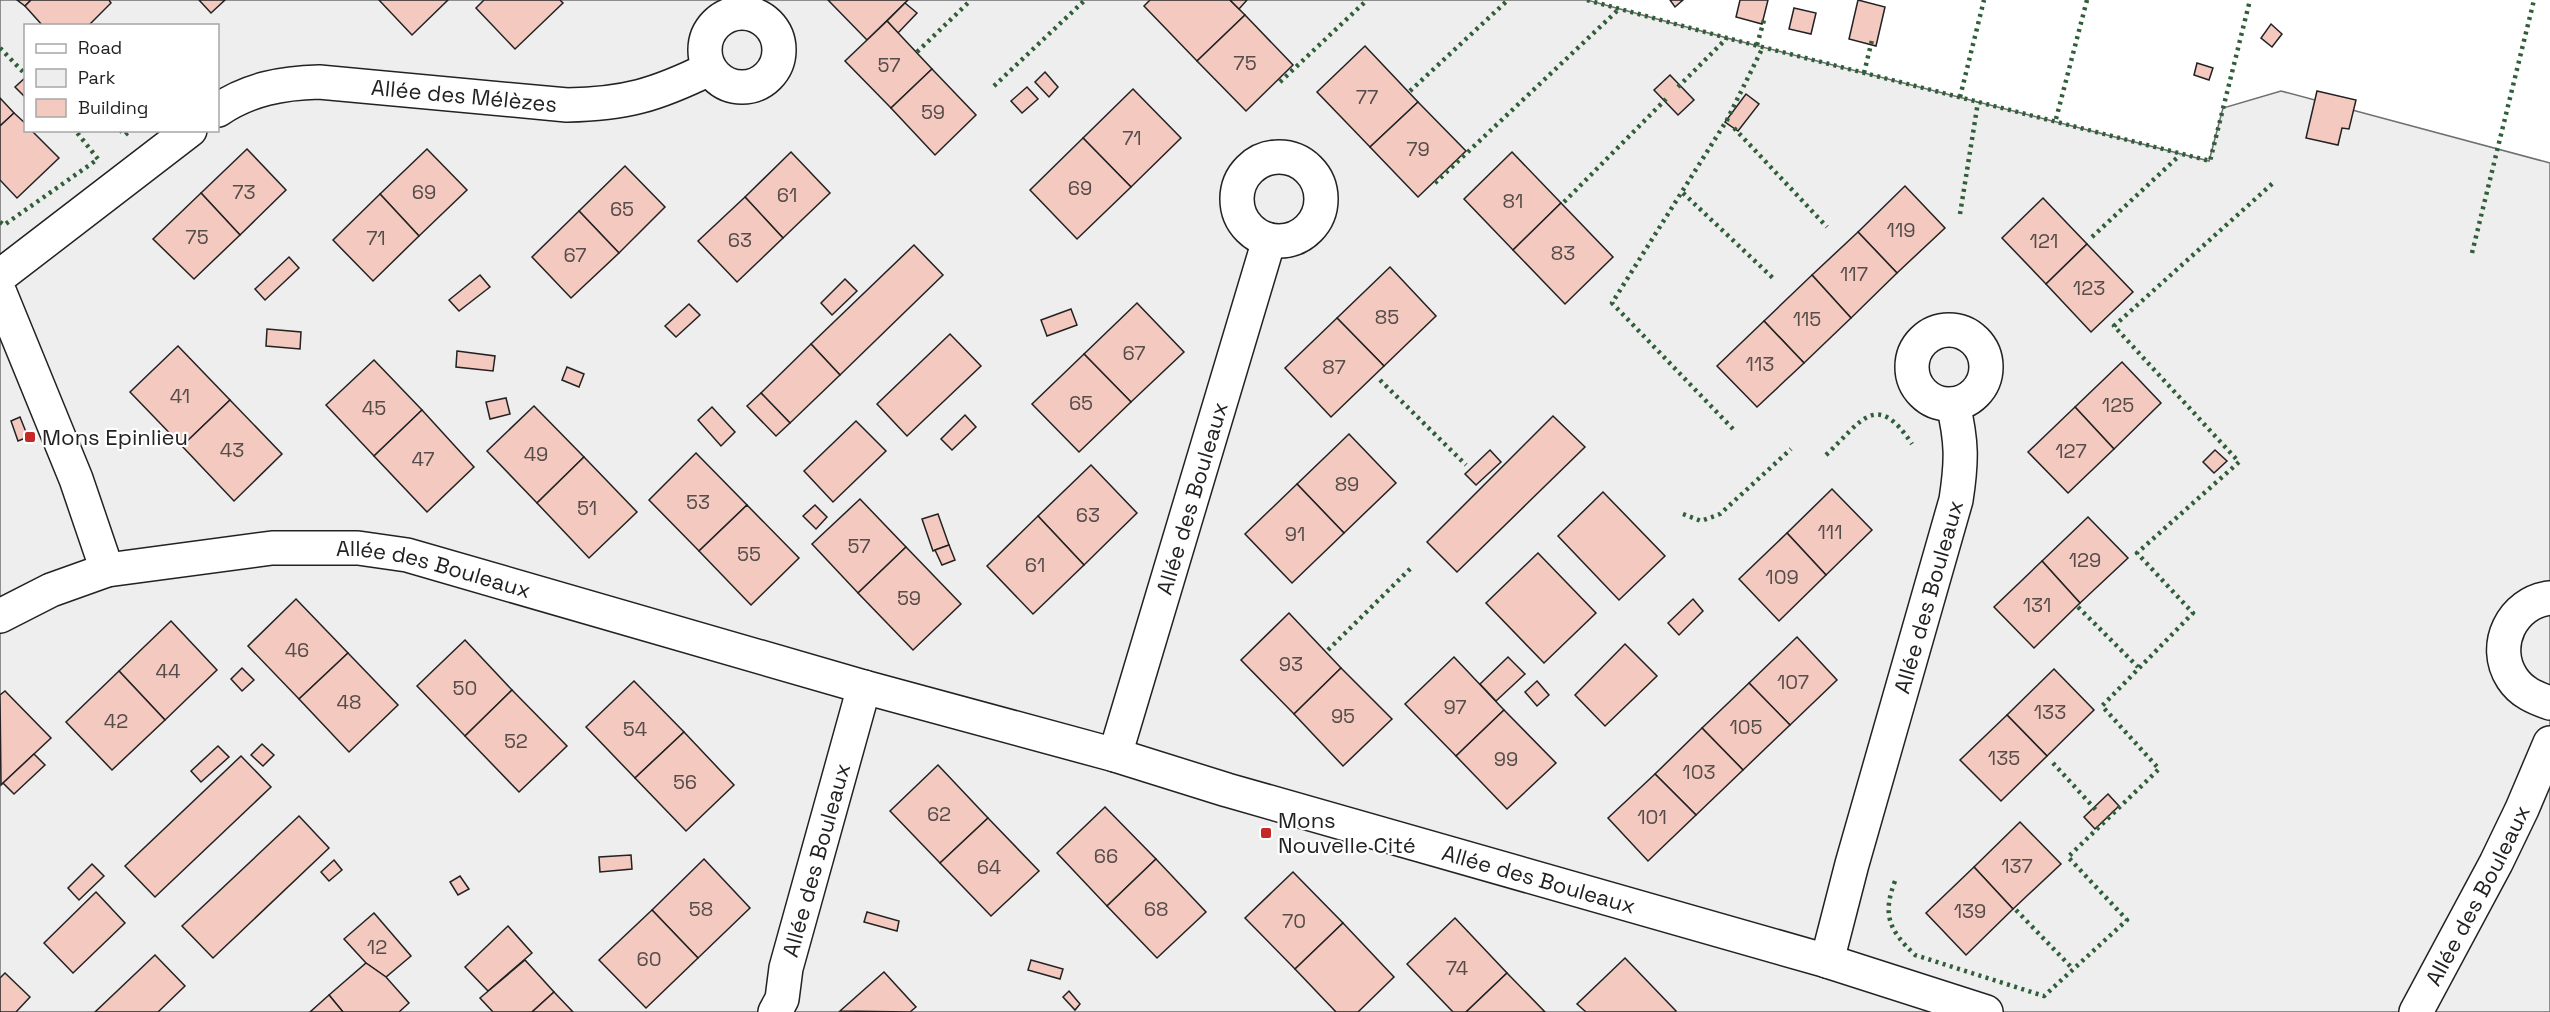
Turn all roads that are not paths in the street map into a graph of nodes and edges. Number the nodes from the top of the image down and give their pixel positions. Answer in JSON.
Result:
{"nodes":[{"id":1,"x":709,"y":69,"type":"dead end"},
{"id":2,"x":219,"y":110,"type":"edge"},
{"id":3,"x":187,"y":132,"type":"edge"},
{"id":4,"x":1269,"y":240,"type":"dead end"},
{"id":5,"x":0,"y":276,"type":"edge"},
{"id":6,"x":0,"y":293,"type":"edge"},
{"id":7,"x":1953,"y":404,"type":"dead end"},
{"id":8,"x":107,"y":570,"type":"junction"},
{"id":9,"x":2550,"y":598,"type":"edge"},
{"id":10,"x":0,"y":616,"type":"edge"},
{"id":11,"x":864,"y":687,"type":"junction"},
{"id":12,"x":2550,"y":703,"type":"edge"},
{"id":13,"x":2550,"y":743,"type":"edge"},
{"id":14,"x":1115,"y":756,"type":"junction"},
{"id":15,"x":1827,"y":961,"type":"junction"},
{"id":16,"x":1928,"y":1004,"type":"edge"},
{"id":17,"x":780,"y":1008,"type":"edge"},
{"id":18,"x":1986,"y":1012,"type":"edge"},
{"id":19,"x":2416,"y":1012,"type":"edge"}],
"edges":[{"from":1,"to":2,"type":"street","name":"Allée des Mélèzes"},
{"from":3,"to":5,"type":"street"},
{"from":4,"to":14,"type":"street","name":"Allée des Bouleaux"},
{"from":6,"to":8,"type":"street"},
{"from":7,"to":15,"type":"street","name":"Allée des Bouleaux"},
{"from":8,"to":10,"type":"street","name":"Allée des Bouleaux"},
{"from":8,"to":11,"type":"street","name":"Allée des Bouleaux"},
{"from":9,"to":12,"type":"street"},
{"from":11,"to":14,"type":"street","name":"Allée des Bouleaux"},
{"from":11,"to":17,"type":"street","name":"Allée des Bouleaux"},
{"from":13,"to":19,"type":"street","name":"Allée des Bouleaux"},
{"from":14,"to":15,"type":"street","name":"Allée des Bouleaux"},
{"from":15,"to":16,"type":"street","name":"Allée des Bouleaux"},
{"from":16,"to":18,"type":"street","name":"Allée des Bouleaux"}]}
